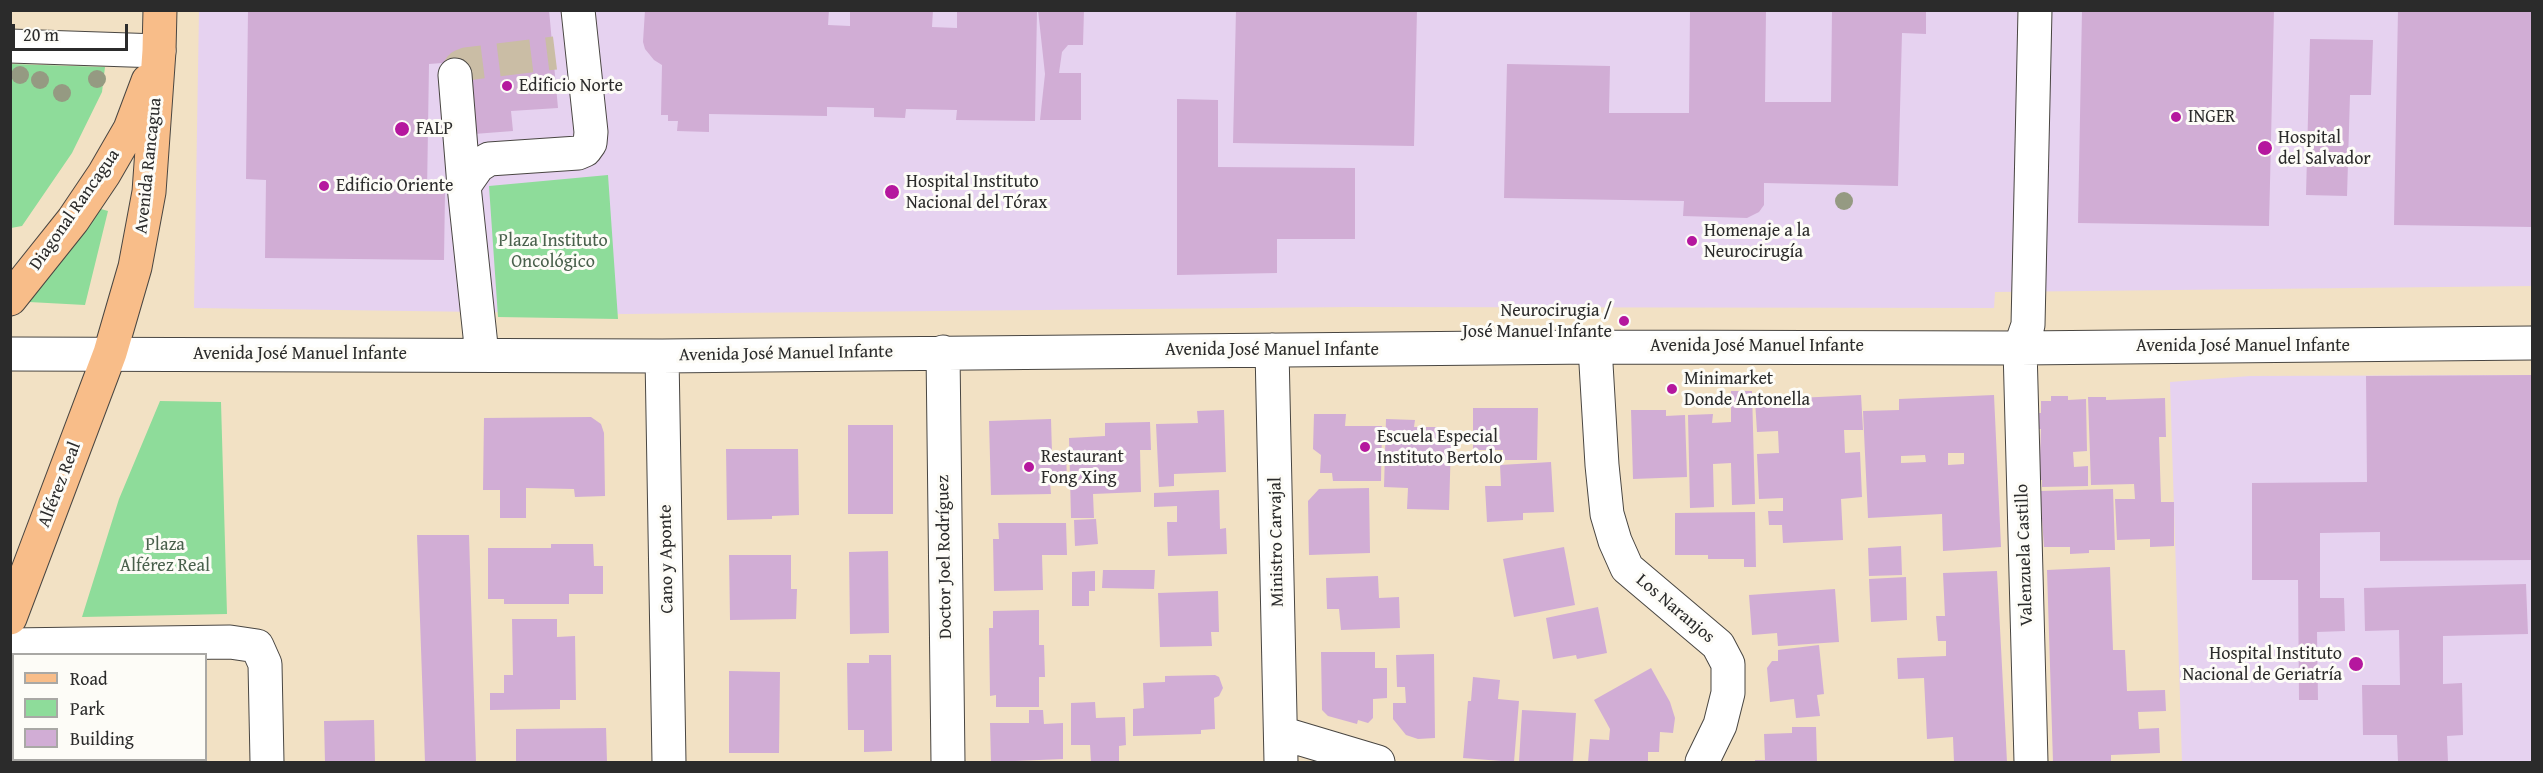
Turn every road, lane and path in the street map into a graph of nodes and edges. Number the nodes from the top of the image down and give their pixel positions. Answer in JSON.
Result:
{"nodes":[{"id":1,"x":159,"y":10,"type":"edge"},
{"id":2,"x":578,"y":10,"type":"edge"},
{"id":3,"x":2035,"y":10,"type":"edge"},
{"id":4,"x":10,"y":46,"type":"edge"},
{"id":5,"x":159,"y":51,"type":"junction"},
{"id":6,"x":455,"y":75,"type":"dead end"},
{"id":7,"x":464,"y":186,"type":"junction"},
{"id":8,"x":10,"y":299,"type":"edge"},
{"id":9,"x":2532,"y":343,"type":"edge"},
{"id":10,"x":1595,"y":346,"type":"junction"},
{"id":11,"x":2020,"y":348,"type":"junction"},
{"id":12,"x":1272,"y":350,"type":"junction"},
{"id":13,"x":943,"y":352,"type":"junction"},
{"id":14,"x":110,"y":353,"type":"junction"},
{"id":15,"x":10,"y":354,"type":"edge"},
{"id":16,"x":482,"y":355,"type":"junction"},
{"id":17,"x":662,"y":356,"type":"junction"},
{"id":18,"x":10,"y":618,"type":"edge"},
{"id":19,"x":10,"y":645,"type":"edge"},
{"id":20,"x":1281,"y":748,"type":"edge"},
{"id":21,"x":267,"y":762,"type":"edge"},
{"id":22,"x":669,"y":762,"type":"edge"},
{"id":23,"x":948,"y":762,"type":"edge"},
{"id":24,"x":1378,"y":762,"type":"edge"},
{"id":25,"x":1702,"y":762,"type":"edge"},
{"id":26,"x":2031,"y":762,"type":"edge"}],
"edges":[{"from":1,"to":5,"type":"main road","name":"Avenida Rancagua"},
{"from":2,"to":7,"type":"street"},
{"from":3,"to":11,"type":"street","name":"Valenzuela Castillo"},
{"from":4,"to":5,"type":"street"},
{"from":5,"to":8,"type":"main road","name":"Diagonal Rancagua"},
{"from":5,"to":14,"type":"main road","name":"Avenida Rancagua"},
{"from":6,"to":7,"type":"street"},
{"from":7,"to":16,"type":"street"},
{"from":9,"to":11,"type":"street","name":"Avenida José Manuel Infante"},
{"from":10,"to":11,"type":"street","name":"Avenida José Manuel Infante"},
{"from":10,"to":12,"type":"street","name":"Avenida José Manuel Infante"},
{"from":10,"to":25,"type":"street","name":"Los Naranjos"},
{"from":11,"to":26,"type":"street","name":"Valenzuela Castillo"},
{"from":12,"to":13,"type":"street","name":"Avenida José Manuel Infante"},
{"from":12,"to":20,"type":"street","name":"Ministro Carvajal"},
{"from":13,"to":17,"type":"street","name":"Avenida José Manuel Infante"},
{"from":13,"to":23,"type":"street","name":"Doctor Joel Rodríguez"},
{"from":14,"to":15,"type":"street","name":"Avenida José Manuel Infante"},
{"from":14,"to":16,"type":"street","name":"Avenida José Manuel Infante"},
{"from":14,"to":18,"type":"main road","name":"Alférez Real"},
{"from":16,"to":17,"type":"street","name":"Avenida José Manuel Infante"},
{"from":17,"to":22,"type":"street","name":"Cano y Aponte"},
{"from":19,"to":21,"type":"street"},
{"from":20,"to":24,"type":"street","name":"Ministro Carvajal"}]}
